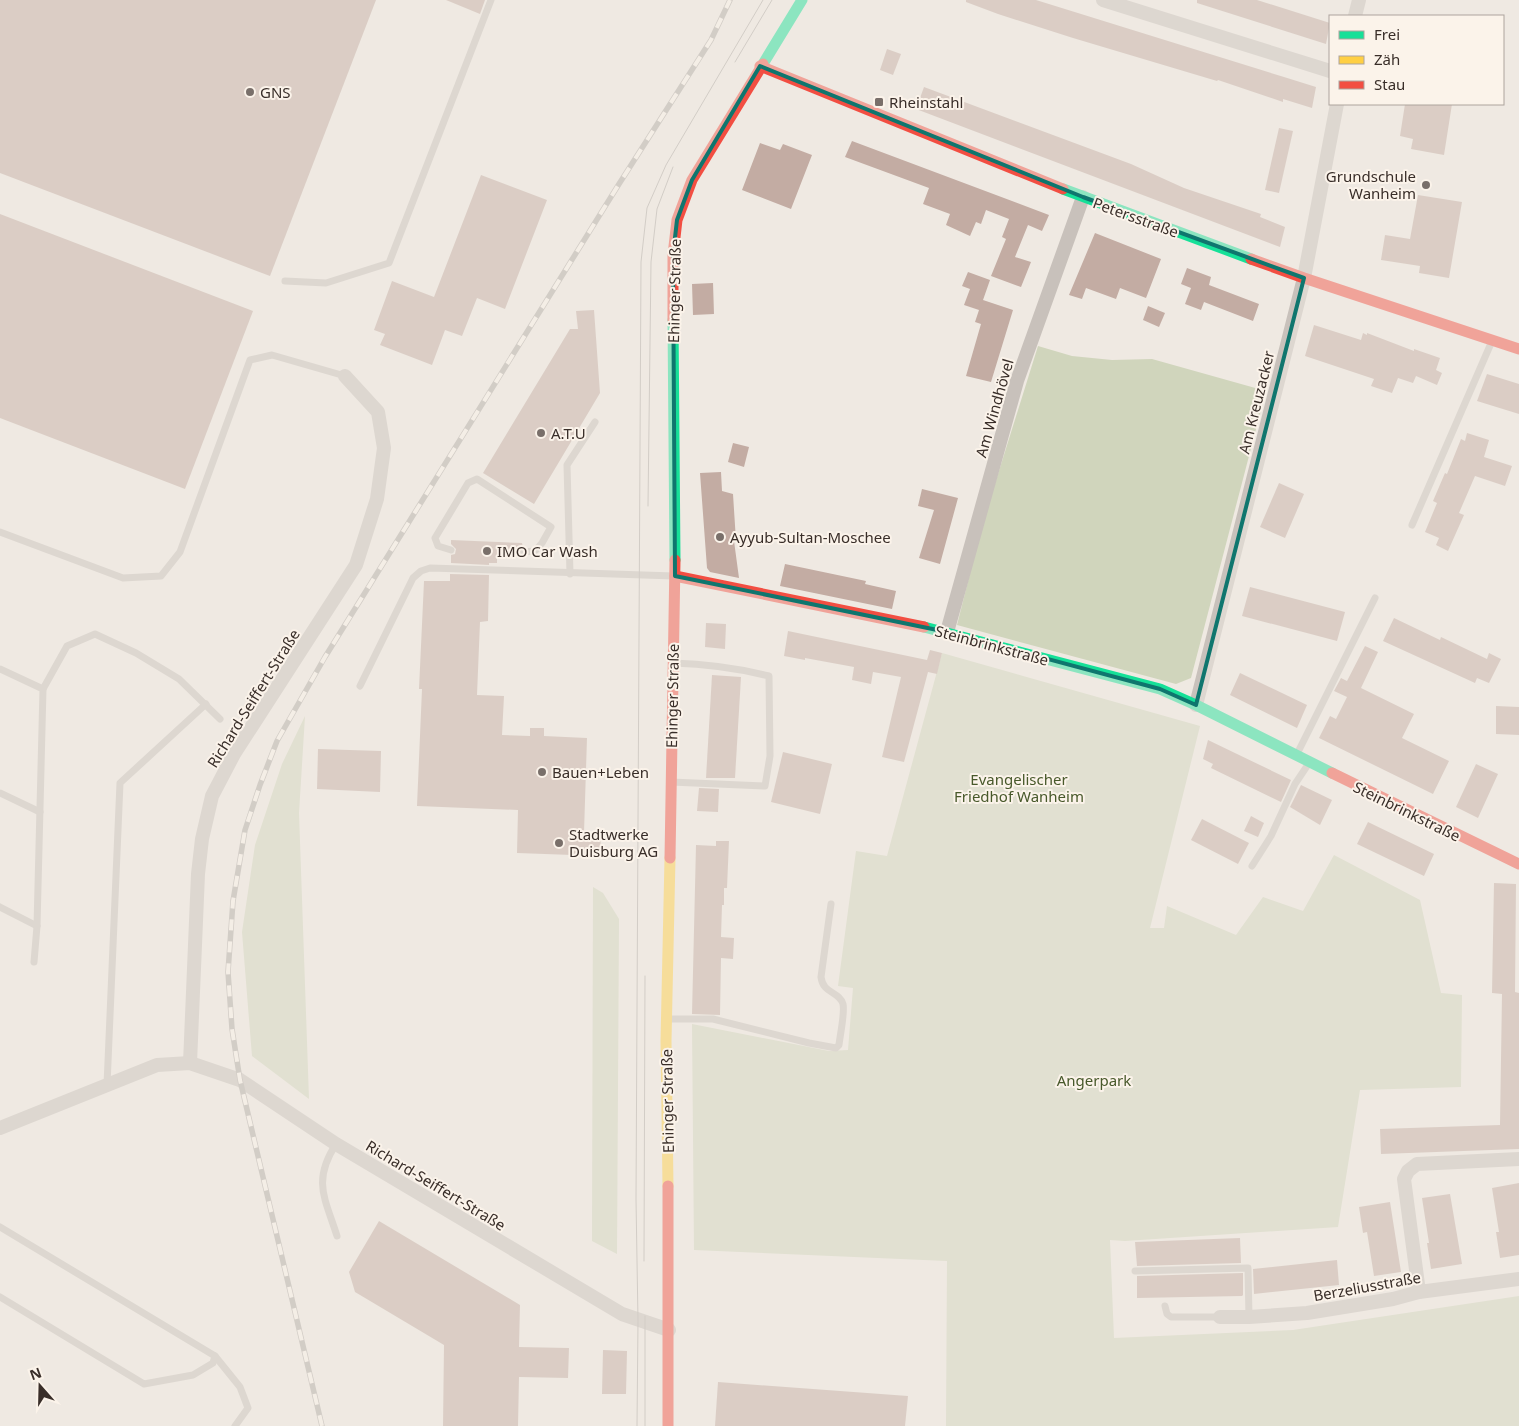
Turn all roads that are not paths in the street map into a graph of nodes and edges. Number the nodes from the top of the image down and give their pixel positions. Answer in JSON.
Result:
{"nodes":[{"id":1,"x":491,"y":0,"type":"edge"},
{"id":2,"x":802,"y":0,"type":"edge"},
{"id":3,"x":1103,"y":0,"type":"edge"},
{"id":4,"x":1359,"y":0,"type":"edge"},
{"id":5,"x":1356,"y":15,"type":"edge"},
{"id":6,"x":760,"y":66,"type":"junction"},
{"id":7,"x":1329,"y":71,"type":"edge"},
{"id":8,"x":1337,"y":105,"type":"edge"},
{"id":9,"x":1083,"y":197,"type":"junction"},
{"id":10,"x":1304,"y":278,"type":"junction"},
{"id":11,"x":285,"y":280,"type":"dead end"},
{"id":12,"x":1492,"y":340,"type":"junction"},
{"id":13,"x":1519,"y":349,"type":"edge"},
{"id":14,"x":344,"y":376,"type":"joint"},
{"id":15,"x":594,"y":422,"type":"dead end"},
{"id":16,"x":1412,"y":525,"type":"dead end"},
{"id":17,"x":0,"y":532,"type":"edge"},
{"id":18,"x":451,"y":550,"type":"dead end"},
{"id":19,"x":523,"y":552,"type":"dead end"},
{"id":20,"x":570,"y":574,"type":"junction"},
{"id":21,"x":674,"y":576,"type":"junction"},
{"id":22,"x":1375,"y":598,"type":"dead end"},
{"id":23,"x":947,"y":632,"type":"junction"},
{"id":24,"x":673,"y":663,"type":"junction"},
{"id":25,"x":0,"y":669,"type":"edge"},
{"id":26,"x":360,"y":686,"type":"dead end"},
{"id":27,"x":43,"y":689,"type":"junction"},
{"id":28,"x":206,"y":704,"type":"junction"},
{"id":29,"x":1196,"y":705,"type":"junction"},
{"id":30,"x":220,"y":719,"type":"dead end"},
{"id":31,"x":1296,"y":756,"type":"junction"},
{"id":32,"x":1309,"y":763,"type":"junction"},
{"id":33,"x":671,"y":782,"type":"junction"},
{"id":34,"x":0,"y":793,"type":"edge"},
{"id":35,"x":40,"y":812,"type":"junction"},
{"id":36,"x":1519,"y":864,"type":"edge"},
{"id":37,"x":1252,"y":866,"type":"dead end"},
{"id":38,"x":831,"y":904,"type":"dead end"},
{"id":39,"x":0,"y":907,"type":"edge"},
{"id":40,"x":37,"y":926,"type":"junction"},
{"id":41,"x":34,"y":962,"type":"dead end"},
{"id":42,"x":666,"y":1019,"type":"junction"},
{"id":43,"x":190,"y":1063,"type":"junction"},
{"id":44,"x":106,"y":1086,"type":"junction"},
{"id":45,"x":0,"y":1128,"type":"edge"},
{"id":46,"x":336,"y":1144,"type":"junction"},
{"id":47,"x":1519,"y":1159,"type":"edge"},
{"id":48,"x":0,"y":1228,"type":"edge"},
{"id":49,"x":337,"y":1236,"type":"dead end"},
{"id":50,"x":1135,"y":1271,"type":"dead end"},
{"id":51,"x":1519,"y":1279,"type":"edge"},
{"id":52,"x":1419,"y":1292,"type":"junction"},
{"id":53,"x":0,"y":1297,"type":"edge"},
{"id":54,"x":1165,"y":1306,"type":"dead end"},
{"id":55,"x":1220,"y":1317,"type":"joint"},
{"id":56,"x":1249,"y":1317,"type":"junction"},
{"id":57,"x":669,"y":1330,"type":"junction"},
{"id":58,"x":214,"y":1356,"type":"junction"},
{"id":59,"x":235,"y":1426,"type":"edge"},
{"id":60,"x":668,"y":1426,"type":"edge"}],
"edges":[{"from":1,"to":11,"type":"lane"},
{"from":2,"to":6,"type":"street","name":"Ehinger Straße"},
{"from":3,"to":7,"type":"street"},
{"from":4,"to":5,"type":"street"},
{"from":6,"to":9,"type":"street","name":"Petersstraße"},
{"from":6,"to":21,"type":"street","name":"Ehinger Straße"},
{"from":8,"to":10,"type":"street","name":"Am Kreuzacker"},
{"from":9,"to":10,"type":"street","name":"Petersstraße"},
{"from":9,"to":23,"type":"street","name":"Am Windhövel"},
{"from":10,"to":12,"type":"street","name":"Petersstraße"},
{"from":10,"to":29,"type":"street","name":"Am Kreuzacker"},
{"from":12,"to":13,"type":"street","name":"Petersstraße"},
{"from":12,"to":16,"type":"lane"},
{"from":14,"to":17,"type":"lane"},
{"from":14,"to":43,"type":"street","name":"Richard-Seiffert-Straße"},
{"from":15,"to":20,"type":"lane"},
{"from":18,"to":19,"type":"lane"},
{"from":20,"to":21,"type":"lane"},
{"from":20,"to":26,"type":"lane"},
{"from":21,"to":23,"type":"street","name":"Steinbrinkstraße"},
{"from":21,"to":24,"type":"street","name":"Ehinger Straße"},
{"from":22,"to":31,"type":"lane"},
{"from":23,"to":29,"type":"street","name":"Steinbrinkstraße"},
{"from":24,"to":33,"type":"street","name":"Ehinger Straße"},
{"from":24,"to":33,"type":"lane"},
{"from":25,"to":27,"type":"lane"},
{"from":27,"to":28,"type":"lane"},
{"from":27,"to":35,"type":"lane"},
{"from":28,"to":30,"type":"lane"},
{"from":28,"to":44,"type":"lane"},
{"from":29,"to":31,"type":"street","name":"Steinbrinkstraße"},
{"from":31,"to":32,"type":"street","name":"Steinbrinkstraße"},
{"from":32,"to":36,"type":"street","name":"Steinbrinkstraße"},
{"from":32,"to":37,"type":"lane"},
{"from":33,"to":42,"type":"street","name":"Ehinger Straße"},
{"from":34,"to":35,"type":"lane"},
{"from":35,"to":40,"type":"lane"},
{"from":38,"to":42,"type":"lane"},
{"from":39,"to":40,"type":"lane"},
{"from":40,"to":41,"type":"lane"},
{"from":42,"to":57,"type":"street","name":"Ehinger Straße"},
{"from":43,"to":44,"type":"street","name":"Richard-Seiffert-Straße"},
{"from":43,"to":46,"type":"street","name":"Richard-Seiffert-Straße"},
{"from":44,"to":45,"type":"street","name":"Richard-Seiffert-Straße"},
{"from":46,"to":49,"type":"lane"},
{"from":46,"to":57,"type":"street","name":"Richard-Seiffert-Straße"},
{"from":47,"to":52,"type":"street"},
{"from":48,"to":58,"type":"lane"},
{"from":50,"to":56,"type":"lane"},
{"from":51,"to":52,"type":"street","name":"Berzeliusstraße"},
{"from":52,"to":56,"type":"street","name":"Berzeliusstraße"},
{"from":53,"to":58,"type":"lane"},
{"from":54,"to":55,"type":"lane"},
{"from":55,"to":56,"type":"street","name":"Berzeliusstraße"},
{"from":57,"to":60,"type":"street","name":"Ehinger Straße"},
{"from":58,"to":59,"type":"lane"}]}
